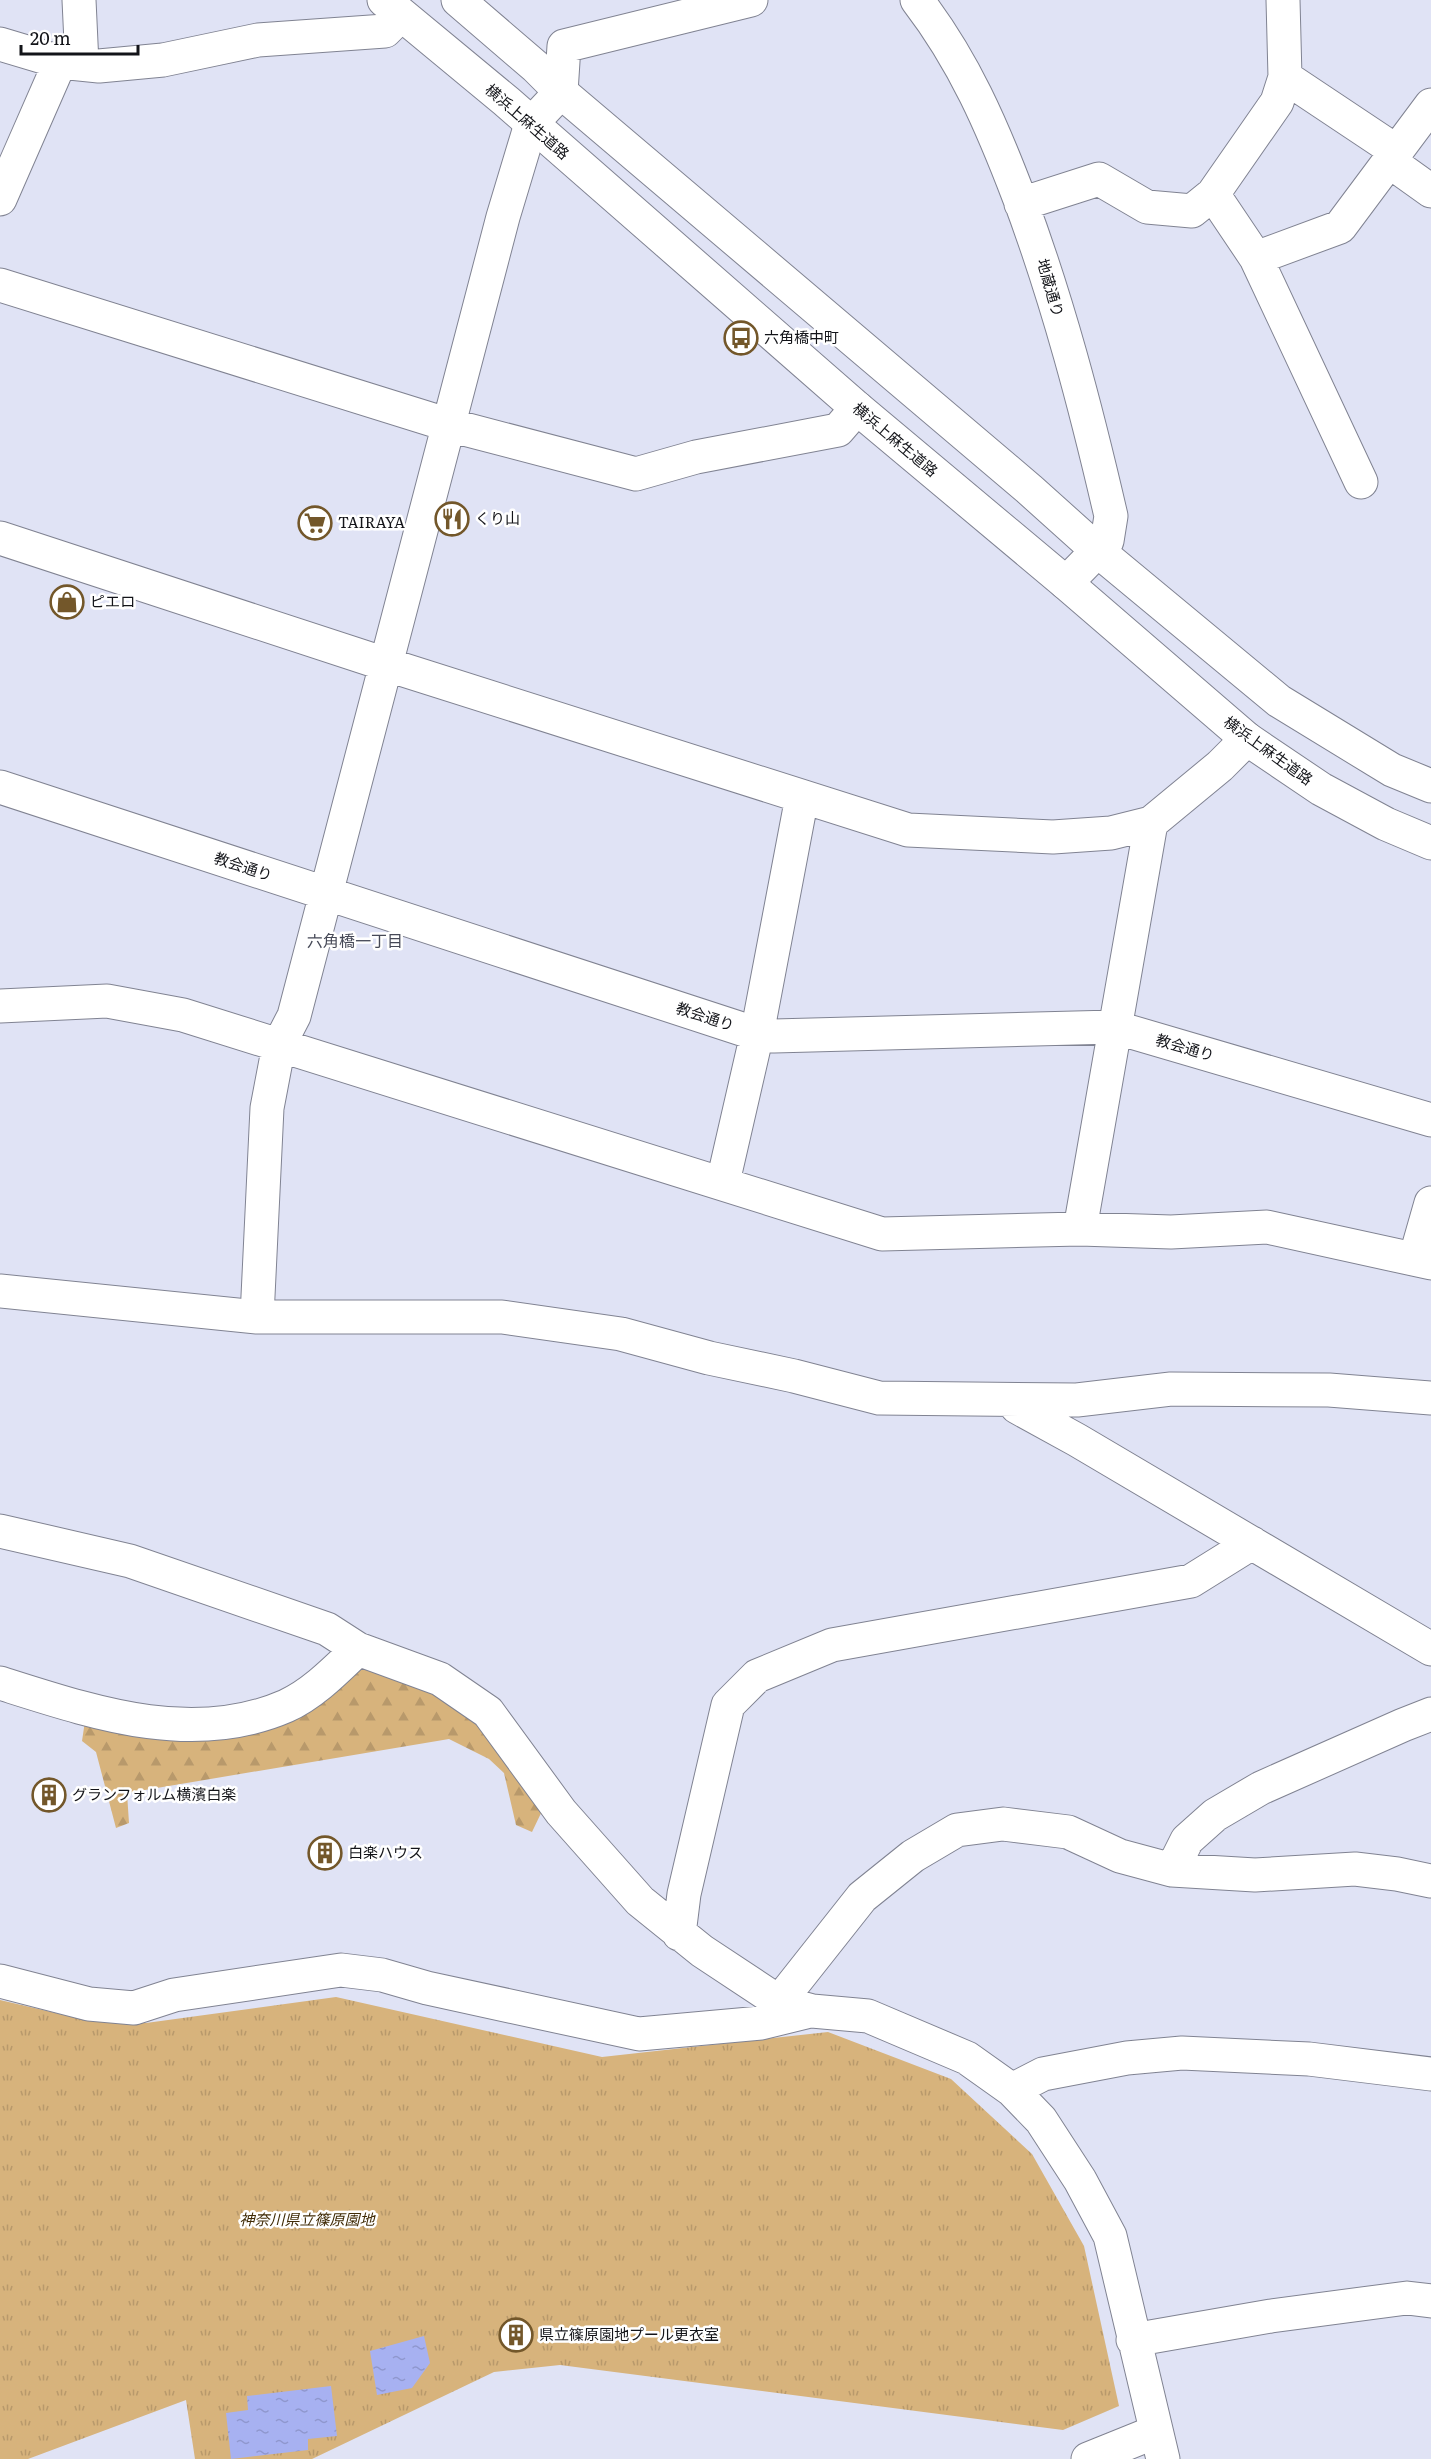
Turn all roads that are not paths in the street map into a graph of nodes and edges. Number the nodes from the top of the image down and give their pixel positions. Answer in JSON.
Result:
{"nodes":[{"id":1,"x":80,"y":0,"type":"edge"},
{"id":2,"x":458,"y":0,"type":"edge"},
{"id":3,"x":751,"y":0,"type":"edge"},
{"id":4,"x":917,"y":0,"type":"edge"},
{"id":5,"x":1283,"y":0,"type":"edge"},
{"id":6,"x":393,"y":7,"type":"edge"},
{"id":7,"x":0,"y":44,"type":"edge"},
{"id":8,"x":71,"y":63,"type":"junction"},
{"id":9,"x":1285,"y":77,"type":"junction"},
{"id":10,"x":561,"y":92,"type":"junction"},
{"id":11,"x":1431,"y":105,"type":"edge"},
{"id":12,"x":531,"y":124,"type":"junction"},
{"id":13,"x":1392,"y":156,"type":"junction"},
{"id":14,"x":1431,"y":191,"type":"edge"},
{"id":15,"x":1213,"y":194,"type":"junction"},
{"id":16,"x":0,"y":199,"type":"edge"},
{"id":17,"x":1021,"y":204,"type":"junction"},
{"id":18,"x":1256,"y":258,"type":"junction"},
{"id":19,"x":0,"y":285,"type":"edge"},
{"id":20,"x":857,"y":408,"type":"junction"},
{"id":21,"x":449,"y":425,"type":"junction"},
{"id":22,"x":1361,"y":482,"type":"dead end"},
{"id":23,"x":0,"y":537,"type":"edge"},
{"id":24,"x":1098,"y":550,"type":"junction"},
{"id":25,"x":1066,"y":583,"type":"junction"},
{"id":26,"x":386,"y":664,"type":"junction"},
{"id":27,"x":1247,"y":739,"type":"junction"},
{"id":28,"x":1431,"y":786,"type":"edge"},
{"id":29,"x":0,"y":787,"type":"edge"},
{"id":30,"x":802,"y":796,"type":"junction"},
{"id":31,"x":1151,"y":823,"type":"junction"},
{"id":32,"x":1431,"y":843,"type":"edge"},
{"id":33,"x":325,"y":894,"type":"junction"},
{"id":34,"x":0,"y":1006,"type":"edge"},
{"id":35,"x":1114,"y":1027,"type":"junction"},
{"id":36,"x":757,"y":1034,"type":"junction"},
{"id":37,"x":279,"y":1045,"type":"junction"},
{"id":38,"x":1431,"y":1120,"type":"edge"},
{"id":39,"x":723,"y":1182,"type":"junction"},
{"id":40,"x":1431,"y":1203,"type":"edge"},
{"id":41,"x":1080,"y":1229,"type":"junction"},
{"id":42,"x":1423,"y":1261,"type":"edge"},
{"id":43,"x":0,"y":1291,"type":"edge"},
{"id":44,"x":257,"y":1317,"type":"junction"},
{"id":45,"x":1431,"y":1398,"type":"edge"},
{"id":46,"x":1015,"y":1400,"type":"junction"},
{"id":47,"x":0,"y":1531,"type":"edge"},
{"id":48,"x":1252,"y":1544,"type":"junction"},
{"id":49,"x":1431,"y":1649,"type":"edge"},
{"id":50,"x":358,"y":1650,"type":"junction"},
{"id":51,"x":0,"y":1683,"type":"edge"},
{"id":52,"x":1431,"y":1714,"type":"edge"},
{"id":53,"x":1172,"y":1870,"type":"junction"},
{"id":54,"x":1431,"y":1881,"type":"edge"},
{"id":55,"x":679,"y":1934,"type":"junction"},
{"id":56,"x":0,"y":1981,"type":"edge"},
{"id":57,"x":779,"y":2002,"type":"junction"},
{"id":58,"x":812,"y":2011,"type":"junction"},
{"id":59,"x":1431,"y":2074,"type":"edge"},
{"id":60,"x":1012,"y":2090,"type":"junction"},
{"id":61,"x":1431,"y":2301,"type":"edge"},
{"id":62,"x":1133,"y":2340,"type":"junction"},
{"id":63,"x":1159,"y":2446,"type":"edge"},
{"id":64,"x":1088,"y":2459,"type":"edge"}],
"edges":[{"from":1,"to":8,"type":"street"},
{"from":2,"to":10,"type":"street"},
{"from":3,"to":10,"type":"street"},
{"from":4,"to":17,"type":"street","name":"地蔵通り"},
{"from":5,"to":9,"type":"street"},
{"from":6,"to":8,"type":"street"},
{"from":6,"to":12,"type":"street","name":"横浜上麻生道路"},
{"from":7,"to":8,"type":"street"},
{"from":8,"to":16,"type":"street"},
{"from":9,"to":13,"type":"street"},
{"from":9,"to":15,"type":"street"},
{"from":10,"to":12,"type":"street"},
{"from":10,"to":24,"type":"street"},
{"from":11,"to":13,"type":"street"},
{"from":12,"to":20,"type":"street","name":"横浜上麻生道路"},
{"from":12,"to":21,"type":"street"},
{"from":13,"to":14,"type":"street"},
{"from":13,"to":18,"type":"street"},
{"from":15,"to":17,"type":"street"},
{"from":15,"to":18,"type":"street"},
{"from":17,"to":24,"type":"street","name":"地蔵通り"},
{"from":18,"to":22,"type":"street"},
{"from":19,"to":21,"type":"street"},
{"from":20,"to":21,"type":"street"},
{"from":20,"to":25,"type":"street","name":"横浜上麻生道路"},
{"from":21,"to":26,"type":"street"},
{"from":23,"to":26,"type":"street"},
{"from":24,"to":25,"type":"street","name":"地蔵通り"},
{"from":24,"to":28,"type":"street"},
{"from":25,"to":27,"type":"street","name":"横浜上麻生道路"},
{"from":26,"to":30,"type":"street"},
{"from":26,"to":33,"type":"street"},
{"from":27,"to":31,"type":"street"},
{"from":27,"to":32,"type":"street","name":"横浜上麻生道路"},
{"from":29,"to":33,"type":"street","name":"教会通り"},
{"from":30,"to":31,"type":"street"},
{"from":30,"to":36,"type":"street"},
{"from":31,"to":35,"type":"street"},
{"from":33,"to":36,"type":"street","name":"教会通り"},
{"from":33,"to":37,"type":"street"},
{"from":34,"to":37,"type":"street"},
{"from":35,"to":36,"type":"street","name":"教会通り"},
{"from":35,"to":38,"type":"street","name":"教会通り"},
{"from":35,"to":41,"type":"street"},
{"from":36,"to":39,"type":"street"},
{"from":37,"to":39,"type":"street"},
{"from":37,"to":44,"type":"street"},
{"from":39,"to":41,"type":"street"},
{"from":40,"to":42,"type":"street"},
{"from":41,"to":42,"type":"street"},
{"from":43,"to":44,"type":"street"},
{"from":44,"to":46,"type":"street"},
{"from":45,"to":46,"type":"street"},
{"from":46,"to":48,"type":"street"},
{"from":47,"to":50,"type":"street"},
{"from":48,"to":49,"type":"street"},
{"from":48,"to":55,"type":"street"},
{"from":50,"to":51,"type":"street"},
{"from":50,"to":55,"type":"street"},
{"from":52,"to":53,"type":"street"},
{"from":53,"to":54,"type":"street"},
{"from":53,"to":57,"type":"street"},
{"from":55,"to":57,"type":"street"},
{"from":56,"to":58,"type":"street"},
{"from":57,"to":58,"type":"street"},
{"from":58,"to":60,"type":"street"},
{"from":59,"to":60,"type":"street"},
{"from":60,"to":62,"type":"street"},
{"from":61,"to":62,"type":"street"},
{"from":62,"to":63,"type":"street"},
{"from":63,"to":64,"type":"street"}]}
